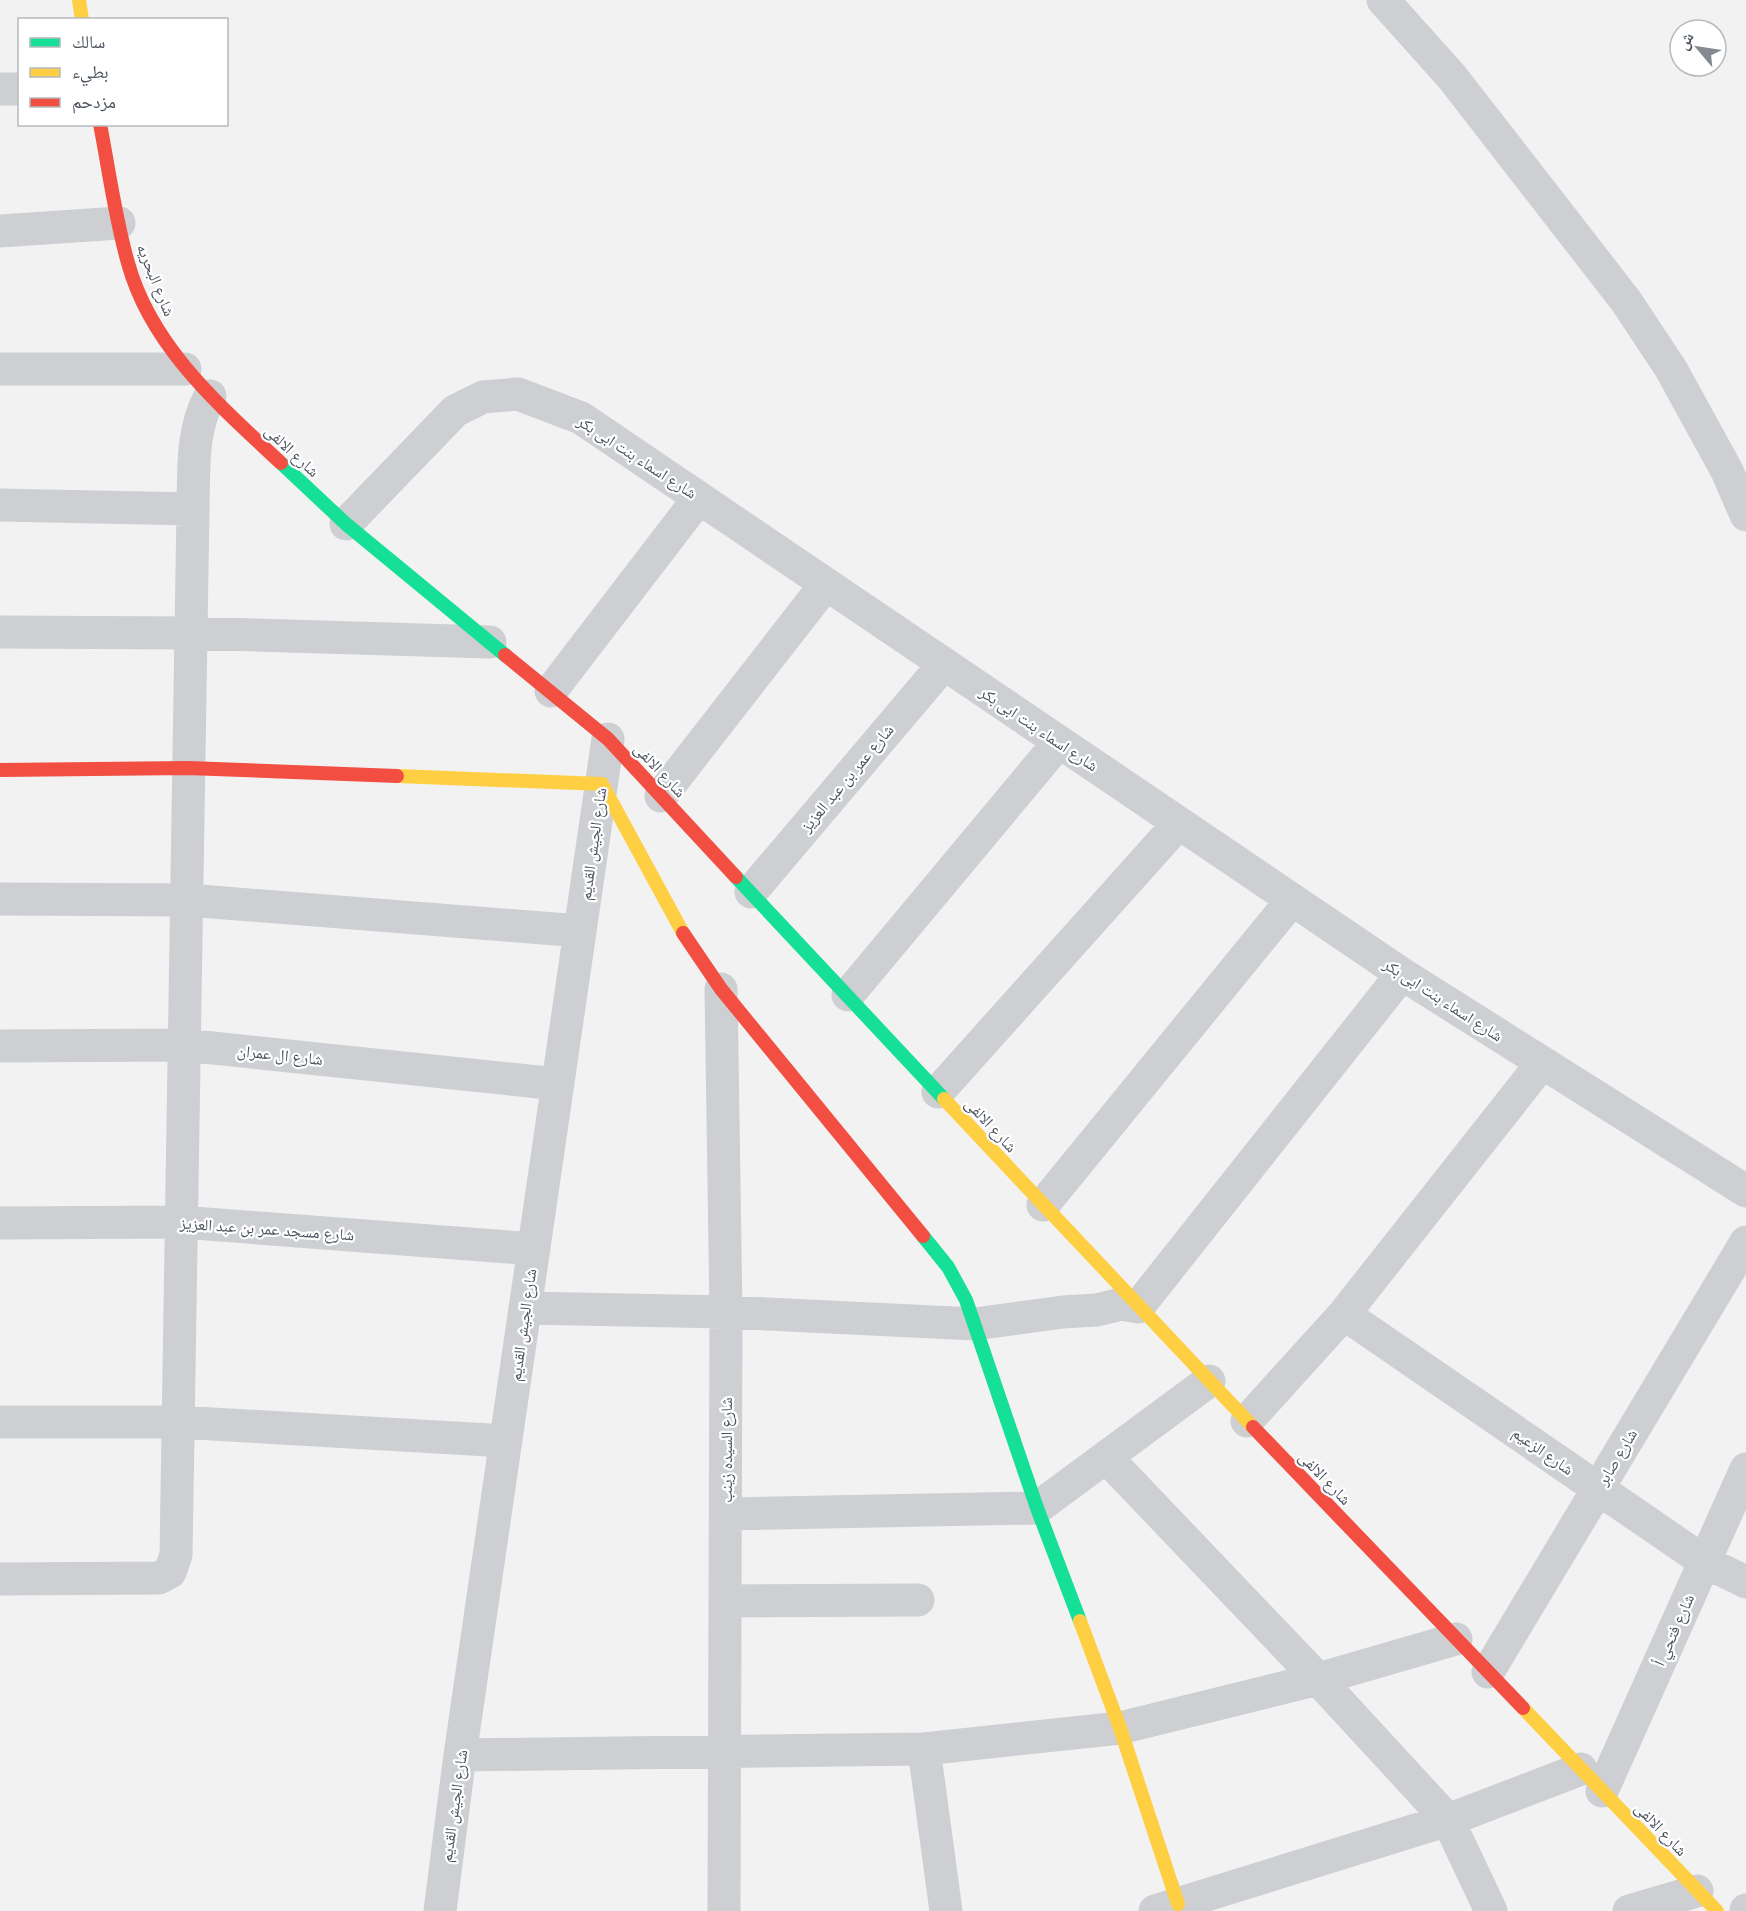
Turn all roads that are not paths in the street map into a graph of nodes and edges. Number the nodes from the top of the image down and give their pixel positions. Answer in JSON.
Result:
{"nodes":[{"id":1,"x":79,"y":0,"type":"edge"},
{"id":2,"x":1383,"y":0,"type":"edge"},
{"id":3,"x":82,"y":18,"type":"edge"},
{"id":4,"x":18,"y":88,"type":"edge"},
{"id":5,"x":0,"y":89,"type":"edge"},
{"id":6,"x":100,"y":126,"type":"edge"},
{"id":7,"x":119,"y":223,"type":"junction"},
{"id":8,"x":0,"y":231,"type":"edge"},
{"id":9,"x":0,"y":369,"type":"edge"},
{"id":10,"x":185,"y":369,"type":"junction"},
{"id":11,"x":210,"y":396,"type":"junction"},
{"id":12,"x":699,"y":498,"type":"junction"},
{"id":13,"x":0,"y":506,"type":"edge"},
{"id":14,"x":193,"y":510,"type":"junction"},
{"id":15,"x":1746,"y":515,"type":"edge"},
{"id":16,"x":346,"y":524,"type":"junction"},
{"id":17,"x":826,"y":585,"type":"junction"},
{"id":18,"x":0,"y":632,"type":"edge"},
{"id":19,"x":190,"y":633,"type":"junction"},
{"id":20,"x":490,"y":642,"type":"junction"},
{"id":21,"x":944,"y":664,"type":"junction"},
{"id":22,"x":551,"y":692,"type":"junction"},
{"id":23,"x":608,"y":739,"type":"junction"},
{"id":24,"x":1059,"y":742,"type":"junction"},
{"id":25,"x":189,"y":768,"type":"junction"},
{"id":26,"x":0,"y":770,"type":"edge"},
{"id":27,"x":602,"y":784,"type":"junction"},
{"id":28,"x":661,"y":796,"type":"junction"},
{"id":29,"x":1179,"y":823,"type":"junction"},
{"id":30,"x":751,"y":892,"type":"junction"},
{"id":31,"x":0,"y":899,"type":"edge"},
{"id":32,"x":187,"y":900,"type":"junction"},
{"id":33,"x":1292,"y":900,"type":"junction"},
{"id":34,"x":580,"y":931,"type":"junction"},
{"id":35,"x":1402,"y":974,"type":"junction"},
{"id":36,"x":721,"y":989,"type":"junction"},
{"id":37,"x":848,"y":995,"type":"junction"},
{"id":38,"x":184,"y":1045,"type":"junction"},
{"id":39,"x":0,"y":1046,"type":"edge"},
{"id":40,"x":1542,"y":1063,"type":"junction"},
{"id":41,"x":558,"y":1084,"type":"junction"},
{"id":42,"x":938,"y":1092,"type":"junction"},
{"id":43,"x":1746,"y":1191,"type":"edge"},
{"id":44,"x":1043,"y":1205,"type":"junction"},
{"id":45,"x":182,"y":1222,"type":"junction"},
{"id":46,"x":0,"y":1223,"type":"edge"},
{"id":47,"x":1746,"y":1242,"type":"edge"},
{"id":48,"x":534,"y":1249,"type":"junction"},
{"id":49,"x":1138,"y":1307,"type":"junction"},
{"id":50,"x":525,"y":1308,"type":"junction"},
{"id":51,"x":726,"y":1312,"type":"junction"},
{"id":52,"x":1344,"y":1314,"type":"junction"},
{"id":53,"x":975,"y":1324,"type":"junction"},
{"id":54,"x":1209,"y":1381,"type":"junction"},
{"id":55,"x":1247,"y":1421,"type":"junction"},
{"id":56,"x":0,"y":1422,"type":"edge"},
{"id":57,"x":178,"y":1422,"type":"junction"},
{"id":58,"x":506,"y":1441,"type":"junction"},
{"id":59,"x":1107,"y":1456,"type":"junction"},
{"id":60,"x":1746,"y":1469,"type":"edge"},
{"id":61,"x":1598,"y":1489,"type":"junction"},
{"id":62,"x":1037,"y":1508,"type":"junction"},
{"id":63,"x":726,"y":1514,"type":"junction"},
{"id":64,"x":1705,"y":1562,"type":"junction"},
{"id":65,"x":0,"y":1579,"type":"edge"},
{"id":66,"x":1746,"y":1582,"type":"edge"},
{"id":67,"x":918,"y":1600,"type":"dead end"},
{"id":68,"x":725,"y":1602,"type":"junction"},
{"id":69,"x":1456,"y":1639,"type":"junction"},
{"id":70,"x":1488,"y":1672,"type":"junction"},
{"id":71,"x":1318,"y":1679,"type":"junction"},
{"id":72,"x":1120,"y":1728,"type":"junction"},
{"id":73,"x":924,"y":1749,"type":"junction"},
{"id":74,"x":724,"y":1750,"type":"junction"},
{"id":75,"x":460,"y":1755,"type":"junction"},
{"id":76,"x":1591,"y":1780,"type":"junction"},
{"id":77,"x":1448,"y":1820,"type":"junction"},
{"id":78,"x":1707,"y":1901,"type":"edge"},
{"id":79,"x":1166,"y":1908,"type":"edge"},
{"id":80,"x":440,"y":1911,"type":"edge"},
{"id":81,"x":724,"y":1911,"type":"edge"},
{"id":82,"x":946,"y":1911,"type":"edge"},
{"id":83,"x":1491,"y":1911,"type":"edge"},
{"id":84,"x":1629,"y":1911,"type":"edge"}],
"edges":[{"from":1,"to":3,"type":"street"},
{"from":2,"to":15,"type":"street"},
{"from":4,"to":5,"type":"street"},
{"from":6,"to":7,"type":"street","name":"شارع البحريه"},
{"from":7,"to":8,"type":"street"},
{"from":7,"to":10,"type":"street","name":"شارع البحريه"},
{"from":9,"to":10,"type":"street"},
{"from":10,"to":11,"type":"street","name":"شارع البحريه"},
{"from":11,"to":14,"type":"street"},
{"from":11,"to":16,"type":"street","name":"شارع الالفى"},
{"from":12,"to":16,"type":"street","name":"شارع اسماء بنت ابى بكر"},
{"from":12,"to":17,"type":"street","name":"شارع اسماء بنت ابى بكر"},
{"from":12,"to":22,"type":"street"},
{"from":13,"to":14,"type":"street"},
{"from":14,"to":19,"type":"street"},
{"from":16,"to":20,"type":"street","name":"شارع الالفى"},
{"from":17,"to":21,"type":"street","name":"شارع اسماء بنت ابى بكر"},
{"from":17,"to":28,"type":"street"},
{"from":18,"to":19,"type":"street"},
{"from":19,"to":20,"type":"street"},
{"from":19,"to":25,"type":"street"},
{"from":20,"to":22,"type":"street","name":"شارع الالفى"},
{"from":21,"to":24,"type":"street","name":"شارع اسماء بنت ابى بكر"},
{"from":21,"to":30,"type":"street","name":"شارع عمر بن عبد العزيز"},
{"from":22,"to":23,"type":"street","name":"شارع الالفى"},
{"from":23,"to":27,"type":"street","name":"شارع الجيش القديم"},
{"from":23,"to":28,"type":"street","name":"شارع الالفى"},
{"from":24,"to":29,"type":"street","name":"شارع اسماء بنت ابى بكر"},
{"from":24,"to":37,"type":"street"},
{"from":25,"to":26,"type":"street"},
{"from":25,"to":27,"type":"street"},
{"from":25,"to":32,"type":"street"},
{"from":27,"to":34,"type":"street","name":"شارع الجيش القديم"},
{"from":27,"to":36,"type":"street"},
{"from":28,"to":30,"type":"street","name":"شارع الالفى"},
{"from":29,"to":33,"type":"street","name":"شارع اسماء بنت ابى بكر"},
{"from":29,"to":42,"type":"street"},
{"from":30,"to":37,"type":"street","name":"شارع الالفى"},
{"from":31,"to":32,"type":"street"},
{"from":32,"to":34,"type":"street"},
{"from":32,"to":38,"type":"street"},
{"from":33,"to":35,"type":"street","name":"شارع اسماء بنت ابى بكر"},
{"from":33,"to":44,"type":"street"},
{"from":34,"to":41,"type":"street","name":"شارع الجيش القديم"},
{"from":35,"to":40,"type":"street","name":"شارع اسماء بنت ابى بكر"},
{"from":35,"to":49,"type":"street"},
{"from":36,"to":51,"type":"street","name":"شارع السيده زينب"},
{"from":36,"to":53,"type":"street"},
{"from":37,"to":42,"type":"street","name":"شارع الالفى"},
{"from":38,"to":39,"type":"street","name":"شارع ال عمران"},
{"from":38,"to":41,"type":"street","name":"شارع ال عمران"},
{"from":38,"to":45,"type":"street"},
{"from":40,"to":43,"type":"street","name":"شارع اسماء بنت ابى بكر"},
{"from":40,"to":52,"type":"street"},
{"from":41,"to":48,"type":"street","name":"شارع الجيش القديم"},
{"from":42,"to":44,"type":"street","name":"شارع الالفى"},
{"from":44,"to":49,"type":"street","name":"شارع الالفى"},
{"from":45,"to":46,"type":"street","name":"شارع مسجد عمر بن عبد العزيز"},
{"from":45,"to":48,"type":"street","name":"شارع مسجد عمر بن عبد العزيز"},
{"from":45,"to":57,"type":"street"},
{"from":47,"to":61,"type":"street","name":"شارع صابر"},
{"from":48,"to":50,"type":"street","name":"شارع الجيش القديم"},
{"from":49,"to":53,"type":"street"},
{"from":49,"to":54,"type":"street","name":"شارع الالفى"},
{"from":50,"to":51,"type":"street"},
{"from":50,"to":58,"type":"street","name":"شارع الجيش القديم"},
{"from":51,"to":53,"type":"street"},
{"from":51,"to":63,"type":"street","name":"شارع السيده زينب"},
{"from":52,"to":55,"type":"street"},
{"from":52,"to":61,"type":"street","name":"شارع الزعيم"},
{"from":53,"to":62,"type":"street"},
{"from":54,"to":55,"type":"street","name":"شارع الالفى"},
{"from":54,"to":59,"type":"street"},
{"from":55,"to":69,"type":"street","name":"شارع الالفى"},
{"from":56,"to":57,"type":"street"},
{"from":57,"to":58,"type":"street"},
{"from":57,"to":65,"type":"street"},
{"from":58,"to":75,"type":"street","name":"شارع الجيش القديم"},
{"from":59,"to":62,"type":"street"},
{"from":59,"to":71,"type":"street"},
{"from":60,"to":64,"type":"street","name":"شارع فتحي أ"},
{"from":61,"to":64,"type":"street","name":"شارع الزعيم"},
{"from":61,"to":70,"type":"street","name":"شارع صابر"},
{"from":62,"to":63,"type":"street"},
{"from":62,"to":72,"type":"street"},
{"from":63,"to":68,"type":"street","name":"شارع السيده زينب"},
{"from":64,"to":66,"type":"street","name":"شارع الزعيم"},
{"from":64,"to":76,"type":"street","name":"شارع فتحي أ"},
{"from":67,"to":68,"type":"street"},
{"from":68,"to":74,"type":"street","name":"شارع السيده زينب"},
{"from":69,"to":70,"type":"street","name":"شارع الالفى"},
{"from":69,"to":71,"type":"street"},
{"from":70,"to":76,"type":"street","name":"شارع الالفى"},
{"from":71,"to":72,"type":"street"},
{"from":71,"to":77,"type":"street"},
{"from":72,"to":73,"type":"street"},
{"from":72,"to":79,"type":"street"},
{"from":73,"to":74,"type":"street"},
{"from":73,"to":82,"type":"street"},
{"from":74,"to":75,"type":"street"},
{"from":74,"to":81,"type":"street","name":"شارع السيده زينب"},
{"from":75,"to":80,"type":"street","name":"شارع الجيش القديم"},
{"from":76,"to":77,"type":"street"},
{"from":76,"to":78,"type":"street","name":"شارع الالفى"},
{"from":77,"to":79,"type":"street"},
{"from":77,"to":83,"type":"street"},
{"from":78,"to":84,"type":"street"}]}
